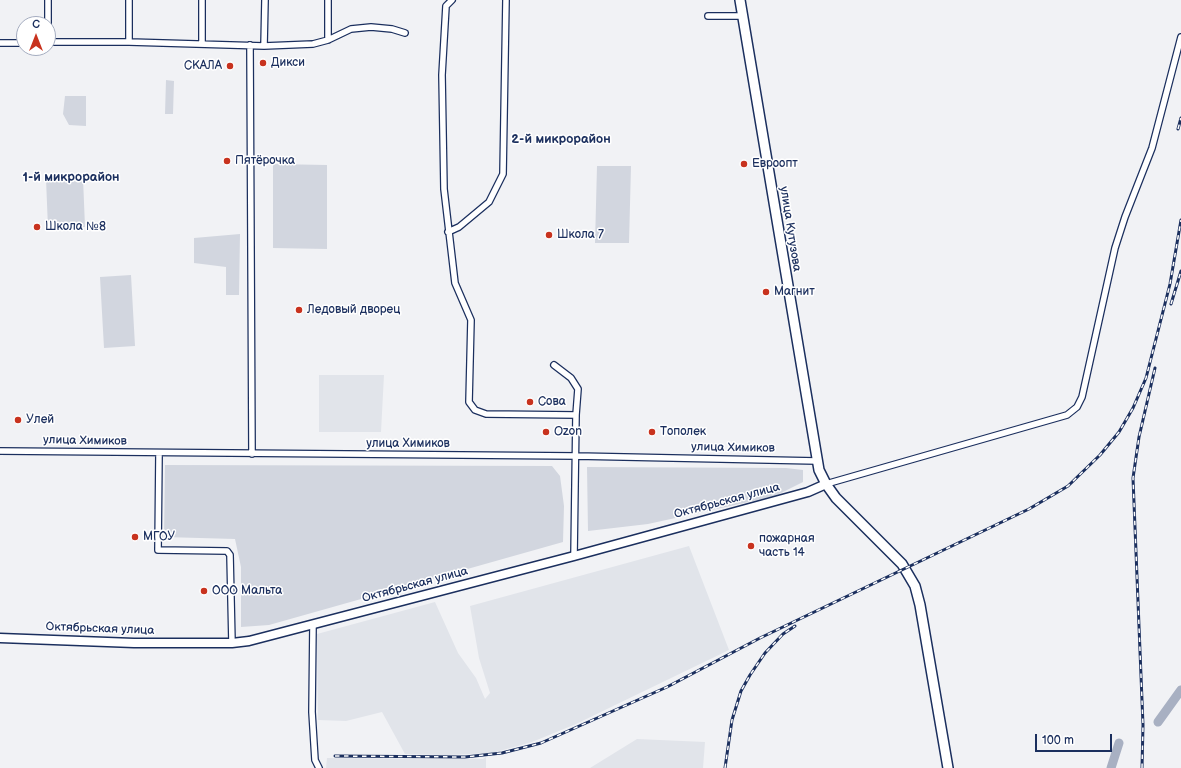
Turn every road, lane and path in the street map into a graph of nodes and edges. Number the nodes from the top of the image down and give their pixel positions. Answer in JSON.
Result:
{"nodes":[{"id":1,"x":48,"y":0,"type":"edge"},
{"id":2,"x":129,"y":0,"type":"edge"},
{"id":3,"x":202,"y":0,"type":"edge"},
{"id":4,"x":265,"y":0,"type":"edge"},
{"id":5,"x":328,"y":0,"type":"edge"},
{"id":6,"x":452,"y":0,"type":"edge"},
{"id":7,"x":506,"y":0,"type":"edge"},
{"id":8,"x":740,"y":0,"type":"edge"},
{"id":9,"x":48,"y":16,"type":"edge"},
{"id":10,"x":708,"y":16,"type":"dead end"},
{"id":11,"x":743,"y":16,"type":"junction"},
{"id":12,"x":406,"y":33,"type":"dead end"},
{"id":13,"x":1181,"y":37,"type":"edge"},
{"id":14,"x":328,"y":40,"type":"junction"},
{"id":15,"x":56,"y":42,"type":"edge"},
{"id":16,"x":129,"y":42,"type":"junction"},
{"id":17,"x":0,"y":43,"type":"edge"},
{"id":18,"x":16,"y":43,"type":"edge"},
{"id":19,"x":202,"y":43,"type":"junction"},
{"id":20,"x":250,"y":45,"type":"junction"},
{"id":21,"x":264,"y":46,"type":"junction"},
{"id":22,"x":448,"y":232,"type":"junction"},
{"id":23,"x":554,"y":365,"type":"dead end"},
{"id":24,"x":576,"y":415,"type":"junction"},
{"id":25,"x":0,"y":451,"type":"edge"},
{"id":26,"x":159,"y":454,"type":"junction"},
{"id":27,"x":252,"y":454,"type":"junction"},
{"id":28,"x":576,"y":456,"type":"junction"},
{"id":29,"x":817,"y":461,"type":"junction"},
{"id":30,"x":826,"y":484,"type":"junction"},
{"id":31,"x":574,"y":556,"type":"junction"},
{"id":32,"x":313,"y":624,"type":"junction"},
{"id":33,"x":0,"y":638,"type":"edge"},
{"id":34,"x":232,"y":643,"type":"junction"},
{"id":35,"x":319,"y":768,"type":"edge"},
{"id":36,"x":948,"y":768,"type":"edge"}],
"edges":[{"from":1,"to":9,"type":"street"},
{"from":2,"to":16,"type":"street"},
{"from":3,"to":19,"type":"street"},
{"from":4,"to":21,"type":"street"},
{"from":5,"to":14,"type":"street"},
{"from":6,"to":22,"type":"street"},
{"from":7,"to":22,"type":"street"},
{"from":8,"to":11,"type":"main road","name":"улица Кутузова"},
{"from":10,"to":11,"type":"street"},
{"from":11,"to":29,"type":"main road","name":"улица Кутузова"},
{"from":12,"to":14,"type":"street"},
{"from":13,"to":30,"type":"street"},
{"from":14,"to":21,"type":"street"},
{"from":15,"to":16,"type":"street"},
{"from":16,"to":19,"type":"street"},
{"from":17,"to":18,"type":"street"},
{"from":19,"to":20,"type":"street"},
{"from":20,"to":21,"type":"street"},
{"from":20,"to":27,"type":"street"},
{"from":22,"to":24,"type":"street"},
{"from":23,"to":24,"type":"street"},
{"from":24,"to":28,"type":"street"},
{"from":25,"to":26,"type":"street","name":"улица Химиков"},
{"from":26,"to":27,"type":"street","name":"улица Химиков"},
{"from":26,"to":34,"type":"street"},
{"from":27,"to":28,"type":"street","name":"улица Химиков"},
{"from":28,"to":29,"type":"street","name":"улица Химиков"},
{"from":28,"to":31,"type":"street"},
{"from":29,"to":30,"type":"main road","name":"улица Кутузова"},
{"from":30,"to":31,"type":"main road","name":"Октябрьская улица"},
{"from":30,"to":36,"type":"main road","name":"улица Кутузова"},
{"from":31,"to":32,"type":"main road","name":"Октябрьская улица"},
{"from":32,"to":34,"type":"main road","name":"Октябрьская улица"},
{"from":32,"to":35,"type":"street"},
{"from":33,"to":34,"type":"main road","name":"Октябрьская улица"}]}
